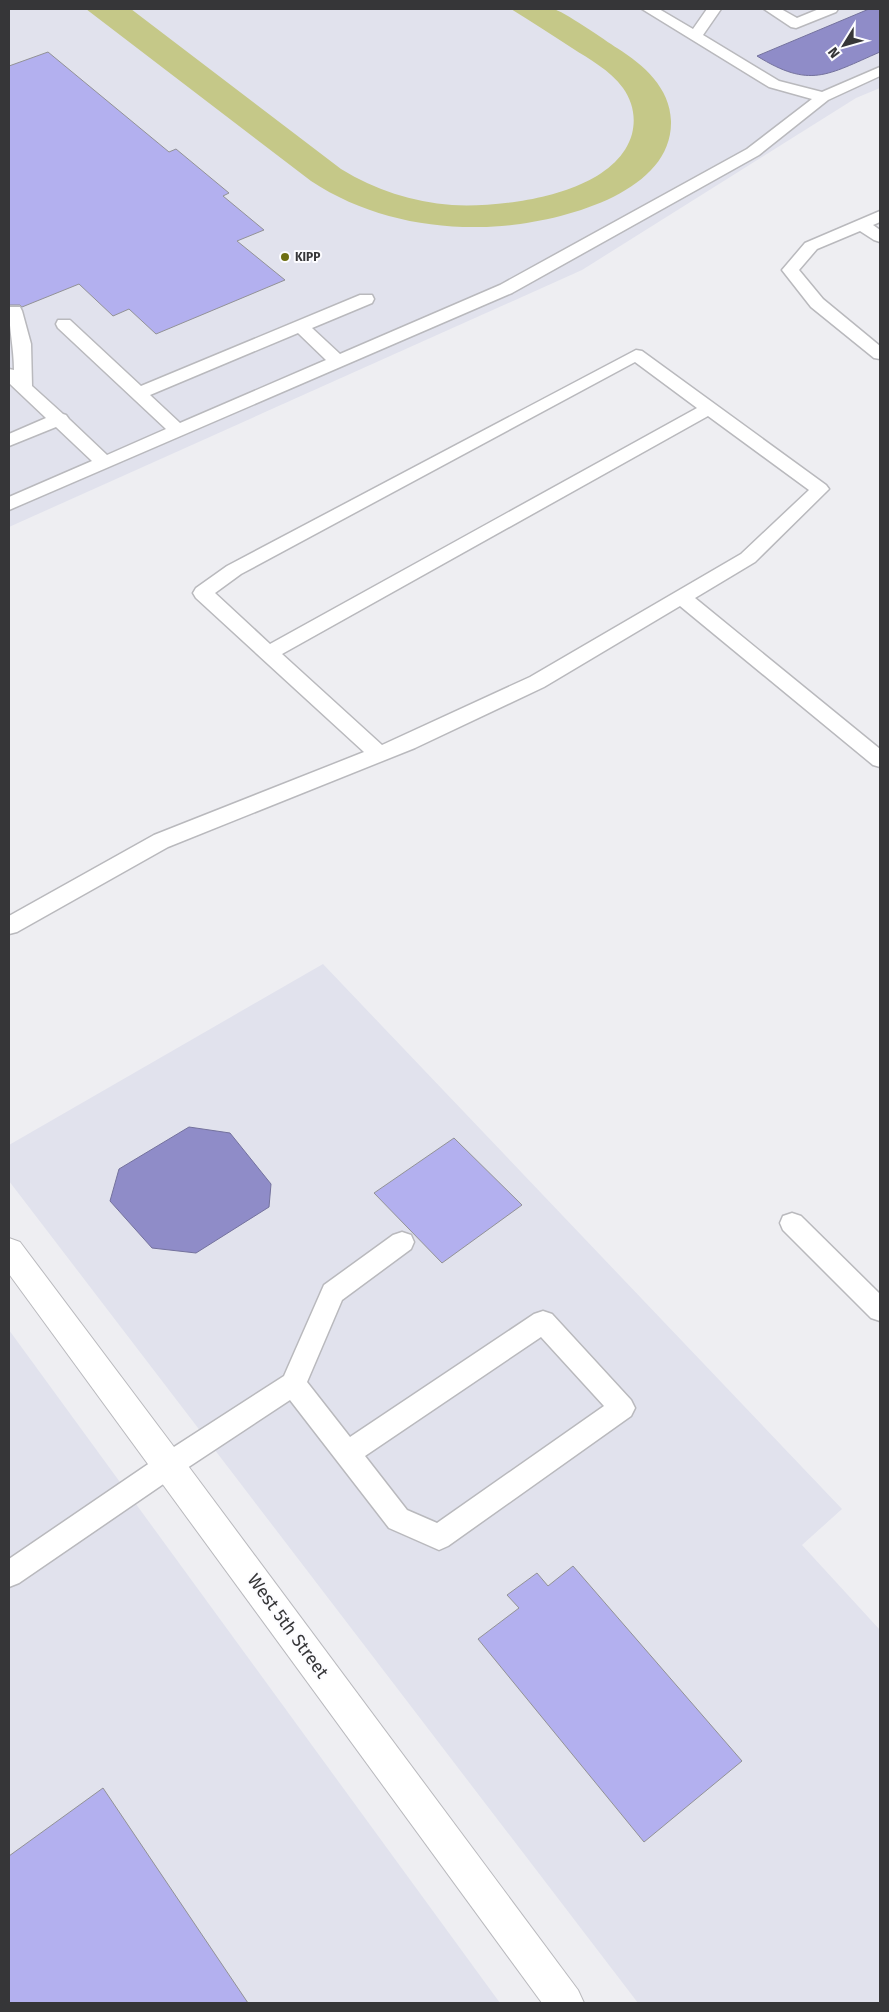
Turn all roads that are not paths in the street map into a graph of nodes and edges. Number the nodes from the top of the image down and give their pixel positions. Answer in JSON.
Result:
{"nodes":[{"id":1,"x":649,"y":9,"type":"edge"},
{"id":2,"x":714,"y":9,"type":"edge"},
{"id":3,"x":771,"y":9,"type":"edge"},
{"id":4,"x":831,"y":9,"type":"edge"},
{"id":5,"x":695,"y":37,"type":"junction"},
{"id":6,"x":880,"y":71,"type":"edge"},
{"id":7,"x":822,"y":97,"type":"junction"},
{"id":8,"x":880,"y":216,"type":"edge"},
{"id":9,"x":860,"y":224,"type":"junction"},
{"id":10,"x":880,"y":237,"type":"edge"},
{"id":11,"x":366,"y":299,"type":"dead end"},
{"id":12,"x":14,"y":311,"type":"dead end"},
{"id":13,"x":64,"y":324,"type":"dead end"},
{"id":14,"x":300,"y":326,"type":"junction"},
{"id":15,"x":880,"y":354,"type":"edge"},
{"id":16,"x":338,"y":362,"type":"junction"},
{"id":17,"x":9,"y":374,"type":"edge"},
{"id":18,"x":23,"y":387,"type":"junction"},
{"id":19,"x":138,"y":394,"type":"junction"},
{"id":20,"x":709,"y":408,"type":"junction"},
{"id":21,"x":60,"y":419,"type":"junction"},
{"id":22,"x":178,"y":431,"type":"junction"},
{"id":23,"x":9,"y":440,"type":"edge"},
{"id":24,"x":105,"y":462,"type":"junction"},
{"id":25,"x":9,"y":504,"type":"edge"},
{"id":26,"x":681,"y":597,"type":"junction"},
{"id":27,"x":269,"y":653,"type":"junction"},
{"id":28,"x":379,"y":754,"type":"junction"},
{"id":29,"x":880,"y":760,"type":"edge"},
{"id":30,"x":9,"y":926,"type":"edge"},
{"id":31,"x":792,"y":1223,"type":"dead end"},
{"id":32,"x":402,"y":1242,"type":"dead end"},
{"id":33,"x":9,"y":1251,"type":"edge"},
{"id":34,"x":880,"y":1310,"type":"edge"},
{"id":35,"x":293,"y":1384,"type":"junction"},
{"id":36,"x":347,"y":1453,"type":"junction"},
{"id":37,"x":169,"y":1465,"type":"junction"},
{"id":38,"x":9,"y":1574,"type":"edge"},
{"id":39,"x":565,"y":2003,"type":"edge"}],
"edges":[{"from":1,"to":5,"type":"lane"},
{"from":2,"to":5,"type":"lane"},
{"from":3,"to":4,"type":"lane"},
{"from":5,"to":7,"type":"lane"},
{"from":6,"to":7,"type":"lane"},
{"from":7,"to":16,"type":"lane"},
{"from":8,"to":9,"type":"lane"},
{"from":9,"to":10,"type":"lane"},
{"from":9,"to":15,"type":"lane"},
{"from":11,"to":14,"type":"lane"},
{"from":12,"to":18,"type":"lane"},
{"from":13,"to":19,"type":"lane"},
{"from":14,"to":16,"type":"lane"},
{"from":14,"to":19,"type":"lane"},
{"from":16,"to":22,"type":"lane"},
{"from":17,"to":18,"type":"lane"},
{"from":18,"to":21,"type":"lane"},
{"from":19,"to":22,"type":"lane"},
{"from":20,"to":26,"type":"lane"},
{"from":20,"to":27,"type":"lane"},
{"from":20,"to":27,"type":"lane"},
{"from":21,"to":23,"type":"lane"},
{"from":21,"to":24,"type":"lane"},
{"from":22,"to":24,"type":"lane"},
{"from":24,"to":25,"type":"lane"},
{"from":26,"to":28,"type":"lane"},
{"from":26,"to":29,"type":"lane"},
{"from":27,"to":28,"type":"lane"},
{"from":28,"to":30,"type":"lane"},
{"from":31,"to":34,"type":"lane"},
{"from":32,"to":35,"type":"lane"},
{"from":33,"to":37,"type":"street","name":"West 5th Street"},
{"from":35,"to":36,"type":"lane"},
{"from":35,"to":37,"type":"lane"},
{"from":36,"to":36,"type":"lane"},
{"from":37,"to":38,"type":"lane"},
{"from":37,"to":39,"type":"street","name":"West 5th Street"}]}
